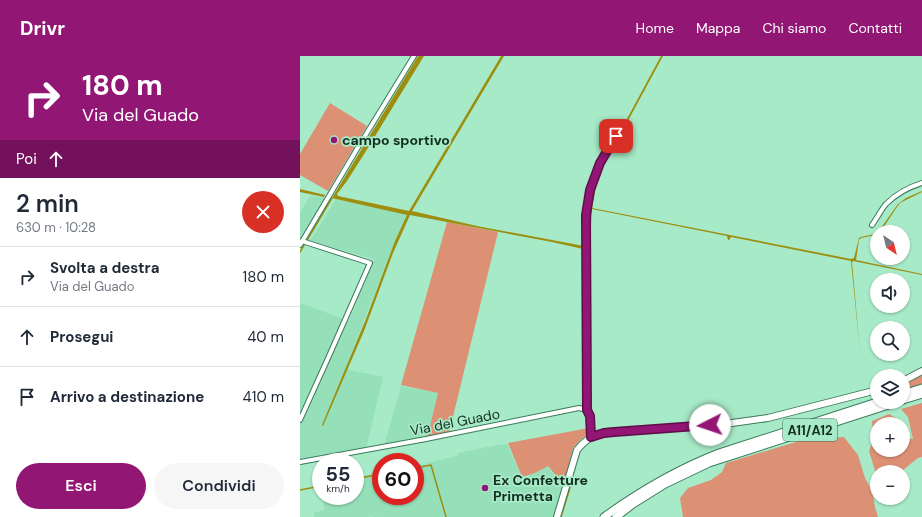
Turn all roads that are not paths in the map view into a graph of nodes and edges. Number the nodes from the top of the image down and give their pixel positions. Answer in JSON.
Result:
{"nodes":[{"id":1,"x":414,"y":56,"type":"edge"},
{"id":2,"x":616,"y":136,"type":"dead end"},
{"id":3,"x":922,"y":183,"type":"edge"},
{"id":4,"x":872,"y":225,"type":"dead end"},
{"id":5,"x":301,"y":243,"type":"edge"},
{"id":6,"x":922,"y":371,"type":"edge"},
{"id":7,"x":910,"y":377,"type":"edge"},
{"id":8,"x":922,"y":388,"type":"edge"},
{"id":9,"x":870,"y":392,"type":"edge"},
{"id":10,"x":910,"y":392,"type":"edge"},
{"id":11,"x":922,"y":394,"type":"edge"},
{"id":12,"x":910,"y":398,"type":"edge"},
{"id":13,"x":870,"y":404,"type":"edge"},
{"id":14,"x":875,"y":409,"type":"edge"},
{"id":15,"x":587,"y":410,"type":"junction"},
{"id":16,"x":300,"y":420,"type":"edge"},
{"id":17,"x":591,"y":437,"type":"junction"},
{"id":18,"x":721,"y":456,"type":"junction"},
{"id":19,"x":300,"y":462,"type":"edge"},
{"id":20,"x":631,"y":502,"type":"junction"},
{"id":21,"x":557,"y":517,"type":"edge"},
{"id":22,"x":604,"y":517,"type":"edge"},
{"id":23,"x":616,"y":517,"type":"edge"}],
"edges":[{"from":1,"to":5,"type":"street"},
{"from":2,"to":15,"type":"street"},
{"from":3,"to":4,"type":"street"},
{"from":5,"to":16,"type":"street"},
{"from":6,"to":7,"type":"main road"},
{"from":8,"to":10,"type":"highway"},
{"from":9,"to":17,"type":"main road"},
{"from":11,"to":12,"type":"highway"},
{"from":13,"to":18,"type":"highway","number":"A11/A12"},
{"from":14,"to":18,"type":"highway","number":"A11/A12"},
{"from":15,"to":17,"type":"street"},
{"from":15,"to":19,"type":"street","name":"Via del Guado"},
{"from":17,"to":21,"type":"main road"},
{"from":18,"to":20,"type":"highway","number":"A11/A12"},
{"from":20,"to":22,"type":"highway","number":"A11/A12"},
{"from":20,"to":23,"type":"highway","number":"A11/A12"}]}
